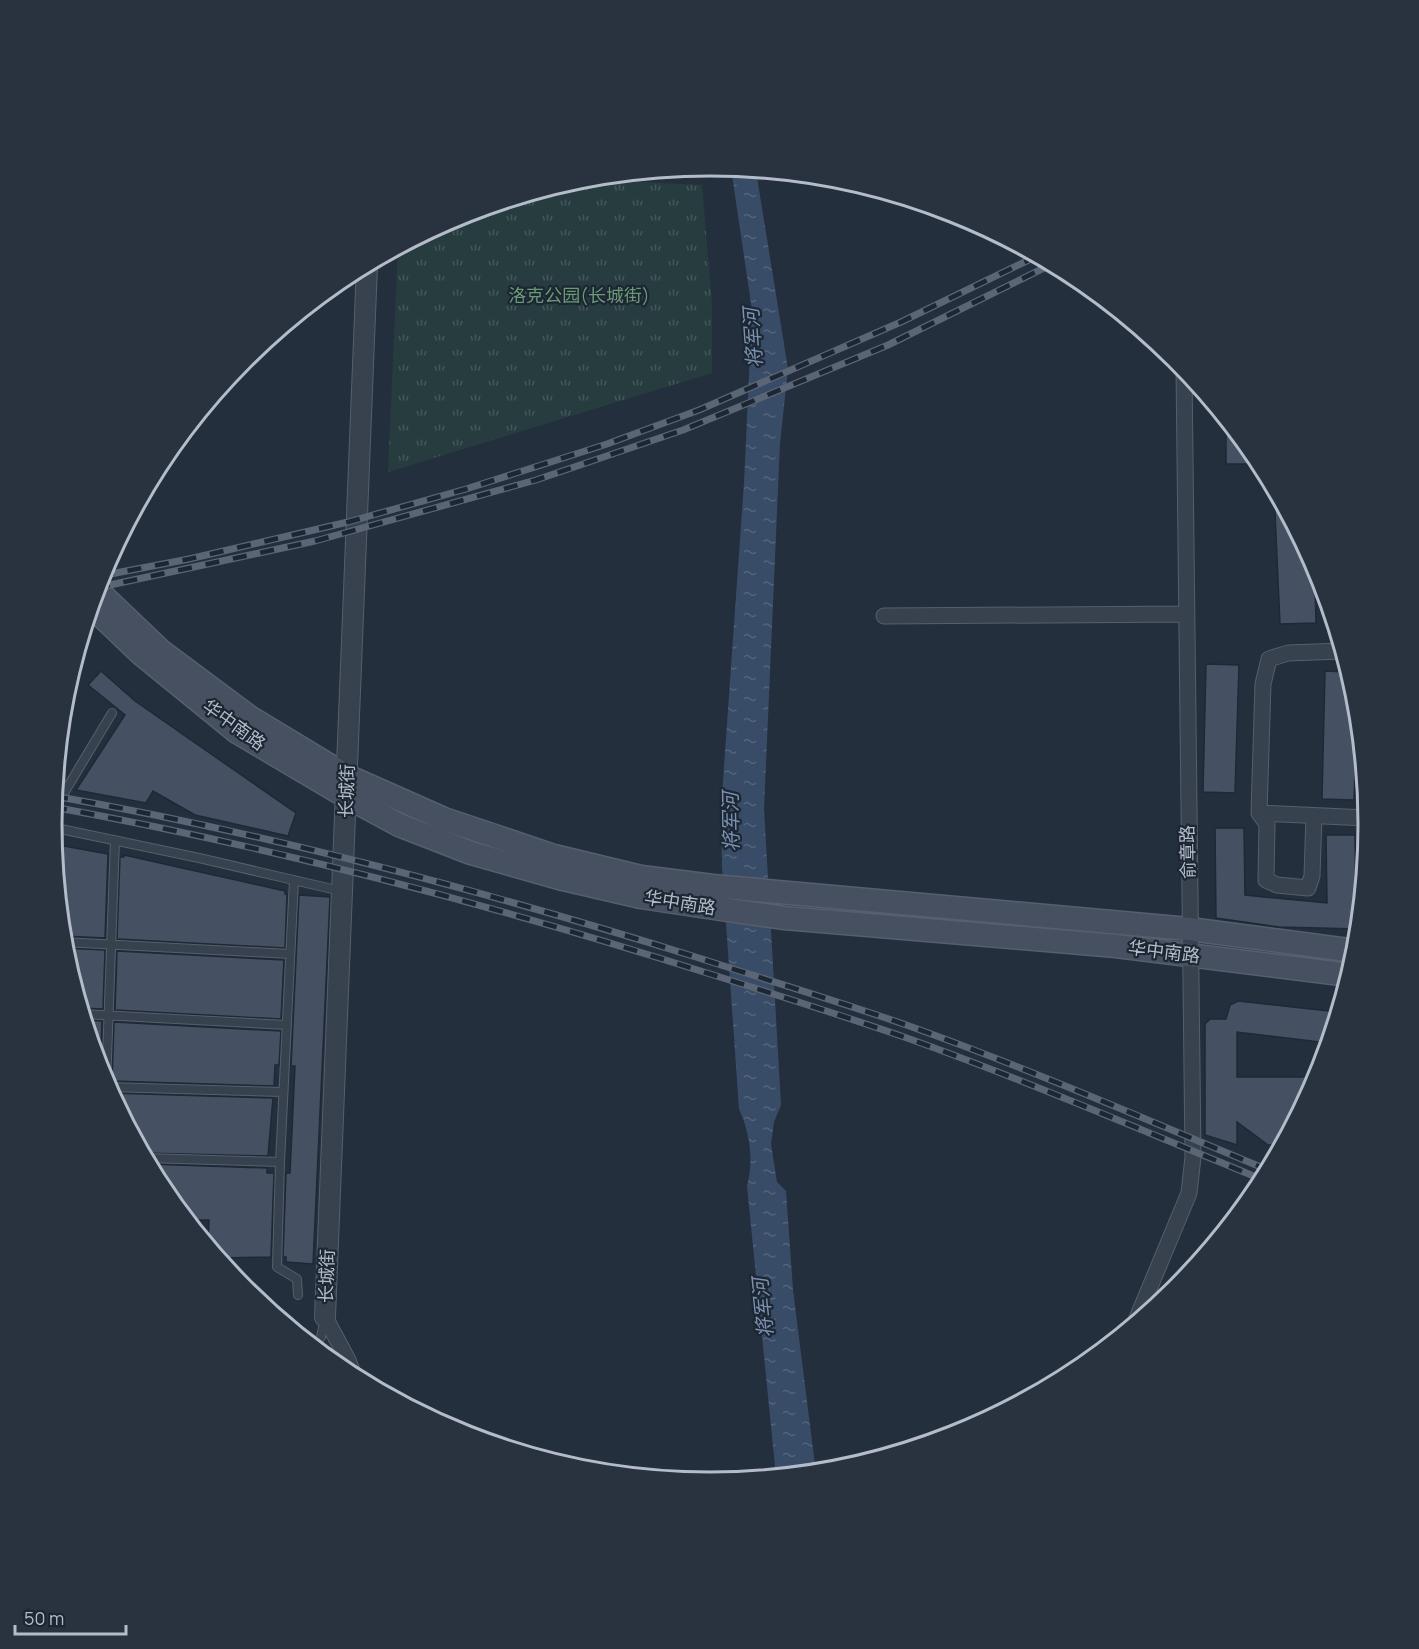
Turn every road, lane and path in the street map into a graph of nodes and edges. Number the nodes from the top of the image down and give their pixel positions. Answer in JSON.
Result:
{"nodes":[{"id":1,"x":367,"y":275,"type":"edge"},
{"id":2,"x":1184,"y":383,"type":"edge"},
{"id":3,"x":104,"y":596,"type":"edge"},
{"id":4,"x":97,"y":612,"type":"edge"},
{"id":5,"x":1186,"y":614,"type":"junction"},
{"id":6,"x":884,"y":616,"type":"dead end"},
{"id":7,"x":1333,"y":651,"type":"edge"},
{"id":8,"x":112,"y":713,"type":"dead end"},
{"id":9,"x":63,"y":787,"type":"edge"},
{"id":10,"x":347,"y":787,"type":"junction"},
{"id":11,"x":65,"y":792,"type":"junction"},
{"id":12,"x":63,"y":796,"type":"edge"},
{"id":13,"x":1259,"y":813,"type":"junction"},
{"id":14,"x":1314,"y":816,"type":"junction"},
{"id":15,"x":1358,"y":818,"type":"edge"},
{"id":16,"x":62,"y":829,"type":"edge"},
{"id":17,"x":115,"y":840,"type":"junction"},
{"id":18,"x":294,"y":880,"type":"junction"},
{"id":19,"x":343,"y":891,"type":"junction"},
{"id":20,"x":710,"y":897,"type":"junction"},
{"id":21,"x":1189,"y":929,"type":"junction"},
{"id":22,"x":73,"y":942,"type":"edge"},
{"id":23,"x":111,"y":944,"type":"junction"},
{"id":24,"x":1345,"y":950,"type":"edge"},
{"id":25,"x":290,"y":954,"type":"junction"},
{"id":26,"x":1189,"y":956,"type":"junction"},
{"id":27,"x":1339,"y":974,"type":"edge"},
{"id":28,"x":91,"y":1015,"type":"edge"},
{"id":29,"x":109,"y":1016,"type":"junction"},
{"id":30,"x":287,"y":1024,"type":"junction"},
{"id":31,"x":107,"y":1062,"type":"edge"},
{"id":32,"x":117,"y":1086,"type":"edge"},
{"id":33,"x":283,"y":1092,"type":"junction"},
{"id":34,"x":154,"y":1158,"type":"edge"},
{"id":35,"x":280,"y":1162,"type":"junction"},
{"id":36,"x":298,"y":1295,"type":"dead end"},
{"id":37,"x":1141,"y":1308,"type":"edge"},
{"id":38,"x":325,"y":1317,"type":"junction"},
{"id":39,"x":318,"y":1341,"type":"edge"},
{"id":40,"x":349,"y":1363,"type":"edge"}],
"edges":[{"from":1,"to":10,"type":"street","name":"长城街"},
{"from":2,"to":5,"type":"street","name":"俞章路"},
{"from":3,"to":10,"type":"main road","name":"华中南路"},
{"from":4,"to":10,"type":"main road","name":"华中南路"},
{"from":5,"to":6,"type":"street"},
{"from":5,"to":21,"type":"street","name":"俞章路"},
{"from":7,"to":13,"type":"street"},
{"from":8,"to":11,"type":"lane"},
{"from":9,"to":11,"type":"lane"},
{"from":10,"to":19,"type":"street","name":"长城街"},
{"from":10,"to":20,"type":"main road","name":"华中南路"},
{"from":11,"to":12,"type":"lane"},
{"from":13,"to":14,"type":"street"},
{"from":13,"to":14,"type":"street"},
{"from":14,"to":15,"type":"street"},
{"from":16,"to":17,"type":"lane"},
{"from":17,"to":18,"type":"lane"},
{"from":17,"to":23,"type":"lane"},
{"from":18,"to":19,"type":"lane"},
{"from":18,"to":25,"type":"lane"},
{"from":19,"to":38,"type":"street","name":"长城街"},
{"from":20,"to":21,"type":"main road","name":"华中南路"},
{"from":20,"to":26,"type":"main road","name":"华中南路"},
{"from":21,"to":24,"type":"main road","name":"华中南路"},
{"from":21,"to":26,"type":"street","name":"俞章路"},
{"from":22,"to":23,"type":"lane"},
{"from":23,"to":25,"type":"lane"},
{"from":23,"to":29,"type":"lane"},
{"from":25,"to":30,"type":"lane"},
{"from":26,"to":27,"type":"main road","name":"华中南路"},
{"from":26,"to":37,"type":"street","name":"俞章路"},
{"from":28,"to":29,"type":"lane"},
{"from":29,"to":30,"type":"lane"},
{"from":29,"to":31,"type":"lane"},
{"from":30,"to":33,"type":"lane"},
{"from":32,"to":33,"type":"lane"},
{"from":33,"to":35,"type":"lane"},
{"from":34,"to":35,"type":"lane"},
{"from":35,"to":36,"type":"lane"},
{"from":38,"to":39,"type":"lane"},
{"from":38,"to":40,"type":"street"}]}
